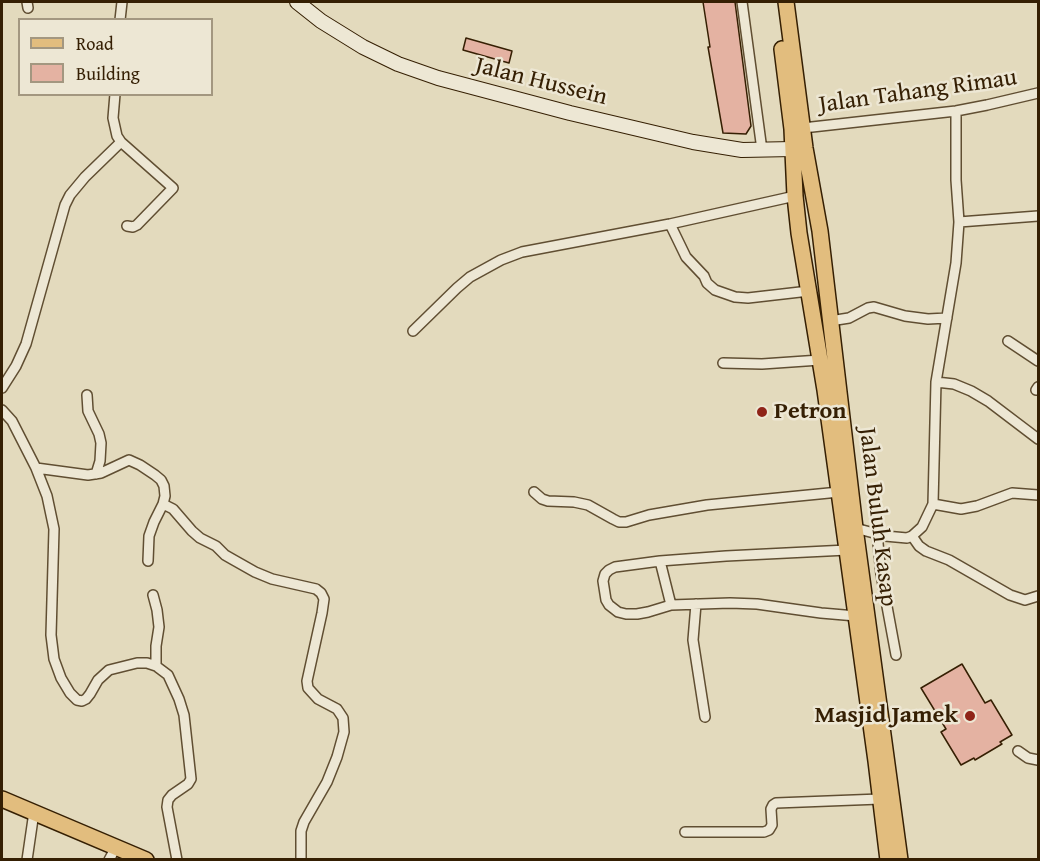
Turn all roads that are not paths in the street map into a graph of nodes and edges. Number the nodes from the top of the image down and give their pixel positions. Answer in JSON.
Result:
{"nodes":[{"id":1,"x":122,"y":2,"type":"edge"},
{"id":2,"x":297,"y":2,"type":"edge"},
{"id":3,"x":742,"y":2,"type":"edge"},
{"id":4,"x":776,"y":2,"type":"edge"},
{"id":5,"x":786,"y":2,"type":"edge"},
{"id":6,"x":120,"y":18,"type":"edge"},
{"id":7,"x":1038,"y":93,"type":"edge"},
{"id":8,"x":115,"y":96,"type":"edge"},
{"id":9,"x":956,"y":111,"type":"junction"},
{"id":10,"x":803,"y":128,"type":"junction"},
{"id":11,"x":121,"y":142,"type":"junction"},
{"id":12,"x":794,"y":149,"type":"junction"},
{"id":13,"x":762,"y":150,"type":"junction"},
{"id":14,"x":795,"y":196,"type":"junction"},
{"id":15,"x":1038,"y":216,"type":"edge"},
{"id":16,"x":959,"y":222,"type":"junction"},
{"id":17,"x":670,"y":224,"type":"junction"},
{"id":18,"x":127,"y":226,"type":"dead end"},
{"id":19,"x":820,"y":231,"type":"junction"},
{"id":20,"x":800,"y":233,"type":"junction"},
{"id":21,"x":809,"y":291,"type":"junction"},
{"id":22,"x":947,"y":318,"type":"junction"},
{"id":23,"x":830,"y":321,"type":"junction"},
{"id":24,"x":412,"y":331,"type":"dead end"},
{"id":25,"x":1008,"y":341,"type":"dead end"},
{"id":26,"x":820,"y":360,"type":"junction"},
{"id":27,"x":1038,"y":362,"type":"edge"},
{"id":28,"x":723,"y":363,"type":"dead end"},
{"id":29,"x":936,"y":382,"type":"junction"},
{"id":30,"x":2,"y":388,"type":"edge"},
{"id":31,"x":87,"y":395,"type":"dead end"},
{"id":32,"x":2,"y":410,"type":"edge"},
{"id":33,"x":1038,"y":439,"type":"edge"},
{"id":34,"x":36,"y":468,"type":"junction"},
{"id":35,"x":96,"y":474,"type":"junction"},
{"id":36,"x":534,"y":492,"type":"dead end"},
{"id":37,"x":839,"y":492,"type":"junction"},
{"id":38,"x":1038,"y":495,"type":"edge"},
{"id":39,"x":163,"y":504,"type":"junction"},
{"id":40,"x":933,"y":504,"type":"junction"},
{"id":41,"x":855,"y":528,"type":"junction"},
{"id":42,"x":877,"y":533,"type":"junction"},
{"id":43,"x":912,"y":536,"type":"junction"},
{"id":44,"x":847,"y":550,"type":"junction"},
{"id":45,"x":148,"y":561,"type":"dead end"},
{"id":46,"x":660,"y":561,"type":"junction"},
{"id":47,"x":153,"y":595,"type":"dead end"},
{"id":48,"x":1038,"y":596,"type":"edge"},
{"id":49,"x":696,"y":604,"type":"junction"},
{"id":50,"x":671,"y":605,"type":"junction"},
{"id":51,"x":856,"y":616,"type":"junction"},
{"id":52,"x":896,"y":655,"type":"dead end"},
{"id":53,"x":156,"y":666,"type":"junction"},
{"id":54,"x":705,"y":717,"type":"dead end"},
{"id":55,"x":1018,"y":751,"type":"dead end"},
{"id":56,"x":1038,"y":760,"type":"edge"},
{"id":57,"x":2,"y":799,"type":"edge"},
{"id":58,"x":880,"y":799,"type":"junction"},
{"id":59,"x":34,"y":812,"type":"junction"},
{"id":60,"x":685,"y":832,"type":"dead end"},
{"id":61,"x":113,"y":853,"type":"edge"},
{"id":62,"x":27,"y":860,"type":"edge"},
{"id":63,"x":146,"y":860,"type":"edge"},
{"id":64,"x":177,"y":860,"type":"edge"},
{"id":65,"x":301,"y":860,"type":"edge"},
{"id":66,"x":888,"y":860,"type":"edge"},
{"id":67,"x":900,"y":860,"type":"edge"}],
"edges":[{"from":1,"to":6,"type":"street"},
{"from":2,"to":13,"type":"main road","name":"Jalan Hussein"},
{"from":3,"to":13,"type":"street"},
{"from":4,"to":12,"type":"main road","name":"Jalan Buluh Kasap"},
{"from":5,"to":10,"type":"main road","name":"Jalan Buluh Kasap"},
{"from":7,"to":9,"type":"street","name":"Jalan Tahang Rimau"},
{"from":8,"to":11,"type":"street"},
{"from":9,"to":10,"type":"street","name":"Jalan Tahang Rimau"},
{"from":9,"to":16,"type":"street"},
{"from":10,"to":19,"type":"main road","name":"Jalan Buluh Kasap"},
{"from":11,"to":18,"type":"street"},
{"from":11,"to":30,"type":"street"},
{"from":12,"to":13,"type":"main road","name":"Jalan Hussein"},
{"from":12,"to":14,"type":"main road","name":"Jalan Buluh Kasap"},
{"from":14,"to":17,"type":"street"},
{"from":14,"to":20,"type":"main road","name":"Jalan Buluh Kasap"},
{"from":15,"to":16,"type":"street"},
{"from":16,"to":22,"type":"street"},
{"from":17,"to":21,"type":"street"},
{"from":17,"to":24,"type":"street"},
{"from":19,"to":20,"type":"main road"},
{"from":19,"to":23,"type":"main road","name":"Jalan Buluh Kasap"},
{"from":20,"to":21,"type":"main road","name":"Jalan Buluh Kasap"},
{"from":21,"to":26,"type":"main road","name":"Jalan Buluh Kasap"},
{"from":22,"to":23,"type":"street"},
{"from":22,"to":29,"type":"street"},
{"from":23,"to":41,"type":"main road","name":"Jalan Buluh Kasap"},
{"from":25,"to":27,"type":"street"},
{"from":26,"to":28,"type":"street"},
{"from":26,"to":37,"type":"main road","name":"Jalan Buluh Kasap"},
{"from":29,"to":33,"type":"street"},
{"from":29,"to":40,"type":"street"},
{"from":31,"to":35,"type":"street"},
{"from":32,"to":34,"type":"street"},
{"from":34,"to":35,"type":"street"},
{"from":34,"to":53,"type":"street"},
{"from":35,"to":39,"type":"street"},
{"from":36,"to":37,"type":"street"},
{"from":37,"to":44,"type":"main road","name":"Jalan Buluh Kasap"},
{"from":38,"to":40,"type":"street"},
{"from":39,"to":45,"type":"street"},
{"from":39,"to":65,"type":"street"},
{"from":40,"to":43,"type":"street"},
{"from":41,"to":42,"type":"street"},
{"from":41,"to":67,"type":"main road","name":"Jalan Buluh Kasap"},
{"from":42,"to":43,"type":"street"},
{"from":42,"to":52,"type":"street"},
{"from":43,"to":48,"type":"street"},
{"from":44,"to":46,"type":"street"},
{"from":44,"to":51,"type":"main road","name":"Jalan Buluh Kasap"},
{"from":46,"to":50,"type":"street"},
{"from":46,"to":50,"type":"street"},
{"from":47,"to":53,"type":"street"},
{"from":49,"to":50,"type":"street"},
{"from":49,"to":51,"type":"street"},
{"from":49,"to":54,"type":"street"},
{"from":51,"to":58,"type":"main road","name":"Jalan Buluh Kasap"},
{"from":53,"to":64,"type":"street"},
{"from":55,"to":56,"type":"street"},
{"from":57,"to":59,"type":"main road"},
{"from":58,"to":60,"type":"street"},
{"from":58,"to":66,"type":"main road","name":"Jalan Buluh Kasap"},
{"from":59,"to":61,"type":"main road"},
{"from":59,"to":62,"type":"street"},
{"from":61,"to":63,"type":"main road"}]}
